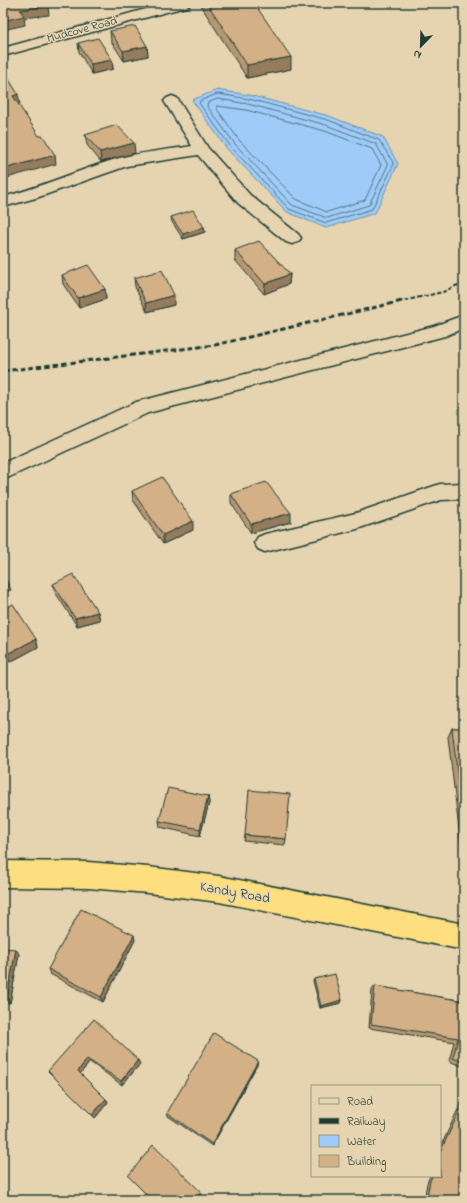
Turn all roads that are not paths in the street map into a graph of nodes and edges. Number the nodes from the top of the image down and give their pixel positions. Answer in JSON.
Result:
{"nodes":[{"id":1,"x":184,"y":3,"type":"edge"},
{"id":2,"x":3,"y":52,"type":"edge"},
{"id":3,"x":172,"y":101,"type":"dead end"},
{"id":4,"x":202,"y":150,"type":"junction"},
{"id":5,"x":3,"y":202,"type":"edge"},
{"id":6,"x":292,"y":238,"type":"dead end"},
{"id":7,"x":464,"y":321,"type":"edge"},
{"id":8,"x":3,"y":472,"type":"edge"},
{"id":9,"x":464,"y":491,"type":"edge"},
{"id":10,"x":265,"y":543,"type":"dead end"},
{"id":11,"x":3,"y":874,"type":"edge"},
{"id":12,"x":464,"y":937,"type":"edge"}],
"edges":[{"from":1,"to":2,"type":"street","name":"Mudcove Road"},
{"from":3,"to":4,"type":"street"},
{"from":4,"to":5,"type":"street"},
{"from":4,"to":6,"type":"street"},
{"from":7,"to":8,"type":"street"},
{"from":9,"to":10,"type":"street"},
{"from":11,"to":12,"type":"highway","name":"Kandy Road"}]}
